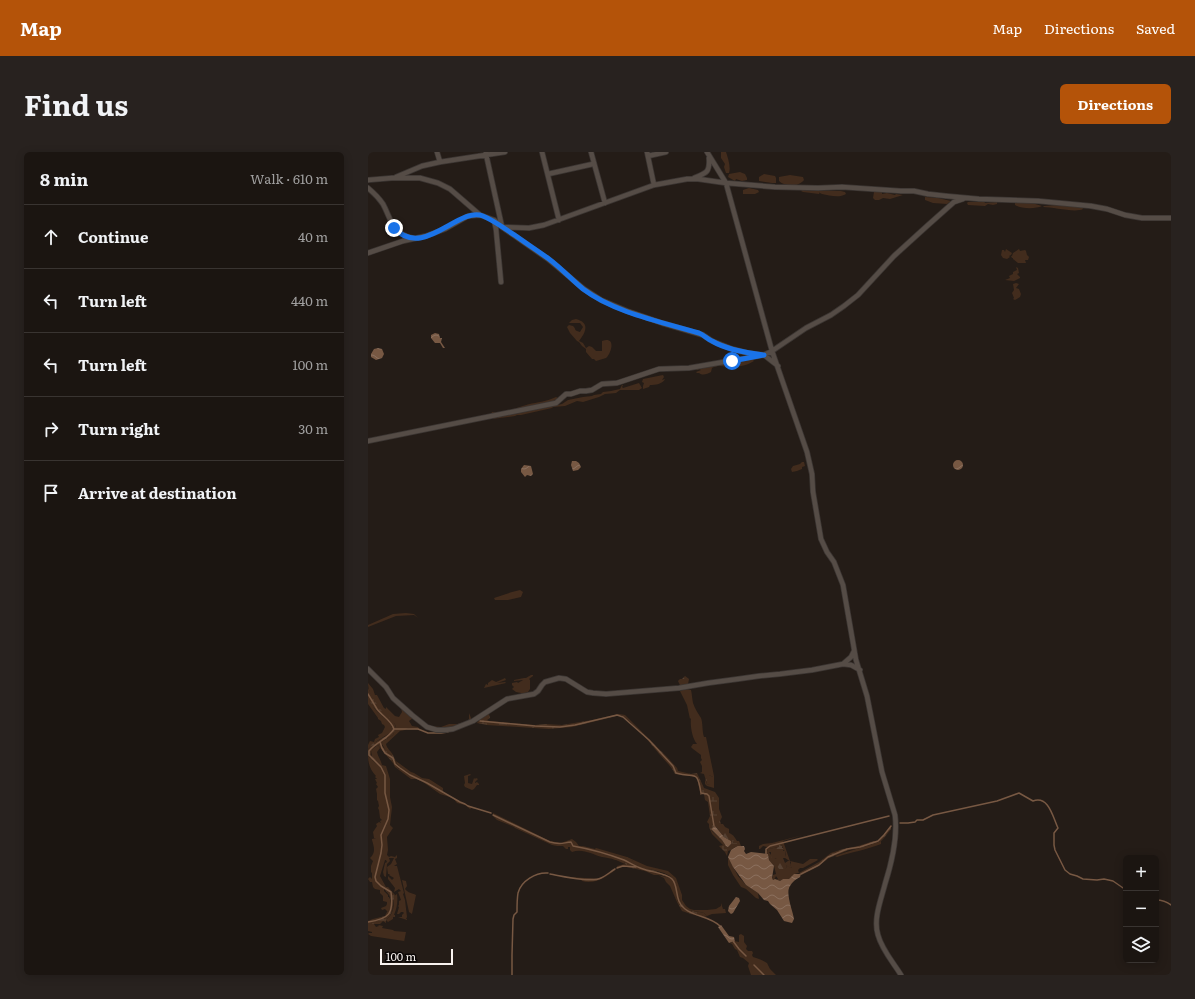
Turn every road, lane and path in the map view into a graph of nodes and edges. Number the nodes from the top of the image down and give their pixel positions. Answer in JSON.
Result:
{"nodes":[{"id":1,"x":438,"y":152,"type":"edge"},
{"id":2,"x":505,"y":152,"type":"edge"},
{"id":3,"x":542,"y":152,"type":"edge"},
{"id":4,"x":590,"y":152,"type":"edge"},
{"id":5,"x":666,"y":152,"type":"edge"},
{"id":6,"x":486,"y":153,"type":"edge"},
{"id":7,"x":648,"y":154,"type":"edge"},
{"id":8,"x":708,"y":154,"type":"edge"},
{"id":9,"x":440,"y":162,"type":"junction"},
{"id":10,"x":593,"y":164,"type":"junction"},
{"id":11,"x":548,"y":174,"type":"junction"},
{"id":12,"x":392,"y":178,"type":"junction"},
{"id":13,"x":691,"y":179,"type":"junction"},
{"id":14,"x":368,"y":180,"type":"edge"},
{"id":15,"x":726,"y":183,"type":"junction"},
{"id":16,"x":654,"y":184,"type":"junction"},
{"id":17,"x":368,"y":188,"type":"edge"},
{"id":18,"x":966,"y":198,"type":"junction"},
{"id":19,"x":605,"y":203,"type":"junction"},
{"id":20,"x":480,"y":215,"type":"junction"},
{"id":21,"x":1171,"y":218,"type":"edge"},
{"id":22,"x":494,"y":220,"type":"junction"},
{"id":23,"x":559,"y":220,"type":"junction"},
{"id":24,"x":502,"y":227,"type":"junction"},
{"id":25,"x":414,"y":239,"type":"junction"},
{"id":26,"x":368,"y":253,"type":"edge"},
{"id":27,"x":501,"y":282,"type":"dead end"},
{"id":28,"x":772,"y":351,"type":"junction"},
{"id":29,"x":764,"y":355,"type":"junction"},
{"id":30,"x":778,"y":366,"type":"junction"},
{"id":31,"x":368,"y":441,"type":"edge"},
{"id":32,"x":854,"y":651,"type":"junction"},
{"id":33,"x":843,"y":664,"type":"junction"},
{"id":34,"x":368,"y":670,"type":"edge"},
{"id":35,"x":860,"y":670,"type":"junction"},
{"id":36,"x":901,"y":975,"type":"edge"}],
"edges":[{"from":1,"to":9,"type":"street"},
{"from":2,"to":6,"type":"street"},
{"from":3,"to":11,"type":"street"},
{"from":4,"to":10,"type":"street"},
{"from":5,"to":7,"type":"street"},
{"from":6,"to":9,"type":"street"},
{"from":6,"to":24,"type":"street"},
{"from":7,"to":16,"type":"street"},
{"from":8,"to":13,"type":"street"},
{"from":8,"to":15,"type":"street"},
{"from":9,"to":12,"type":"street"},
{"from":10,"to":11,"type":"street"},
{"from":10,"to":19,"type":"street"},
{"from":11,"to":23,"type":"street"},
{"from":12,"to":14,"type":"street"},
{"from":12,"to":20,"type":"street"},
{"from":13,"to":15,"type":"street"},
{"from":13,"to":16,"type":"street"},
{"from":15,"to":18,"type":"street"},
{"from":15,"to":28,"type":"street"},
{"from":16,"to":19,"type":"street"},
{"from":17,"to":25,"type":"street"},
{"from":18,"to":21,"type":"street"},
{"from":18,"to":28,"type":"street"},
{"from":19,"to":23,"type":"street"},
{"from":20,"to":22,"type":"street"},
{"from":20,"to":25,"type":"street"},
{"from":22,"to":24,"type":"street"},
{"from":22,"to":27,"type":"street"},
{"from":23,"to":24,"type":"street"},
{"from":24,"to":29,"type":"street"},
{"from":25,"to":26,"type":"street"},
{"from":28,"to":29,"type":"street"},
{"from":28,"to":30,"type":"street"},
{"from":29,"to":30,"type":"street"},
{"from":29,"to":31,"type":"street"},
{"from":30,"to":32,"type":"street"},
{"from":32,"to":33,"type":"street"},
{"from":32,"to":35,"type":"street"},
{"from":33,"to":34,"type":"street"},
{"from":33,"to":35,"type":"street"},
{"from":35,"to":36,"type":"street"}]}
